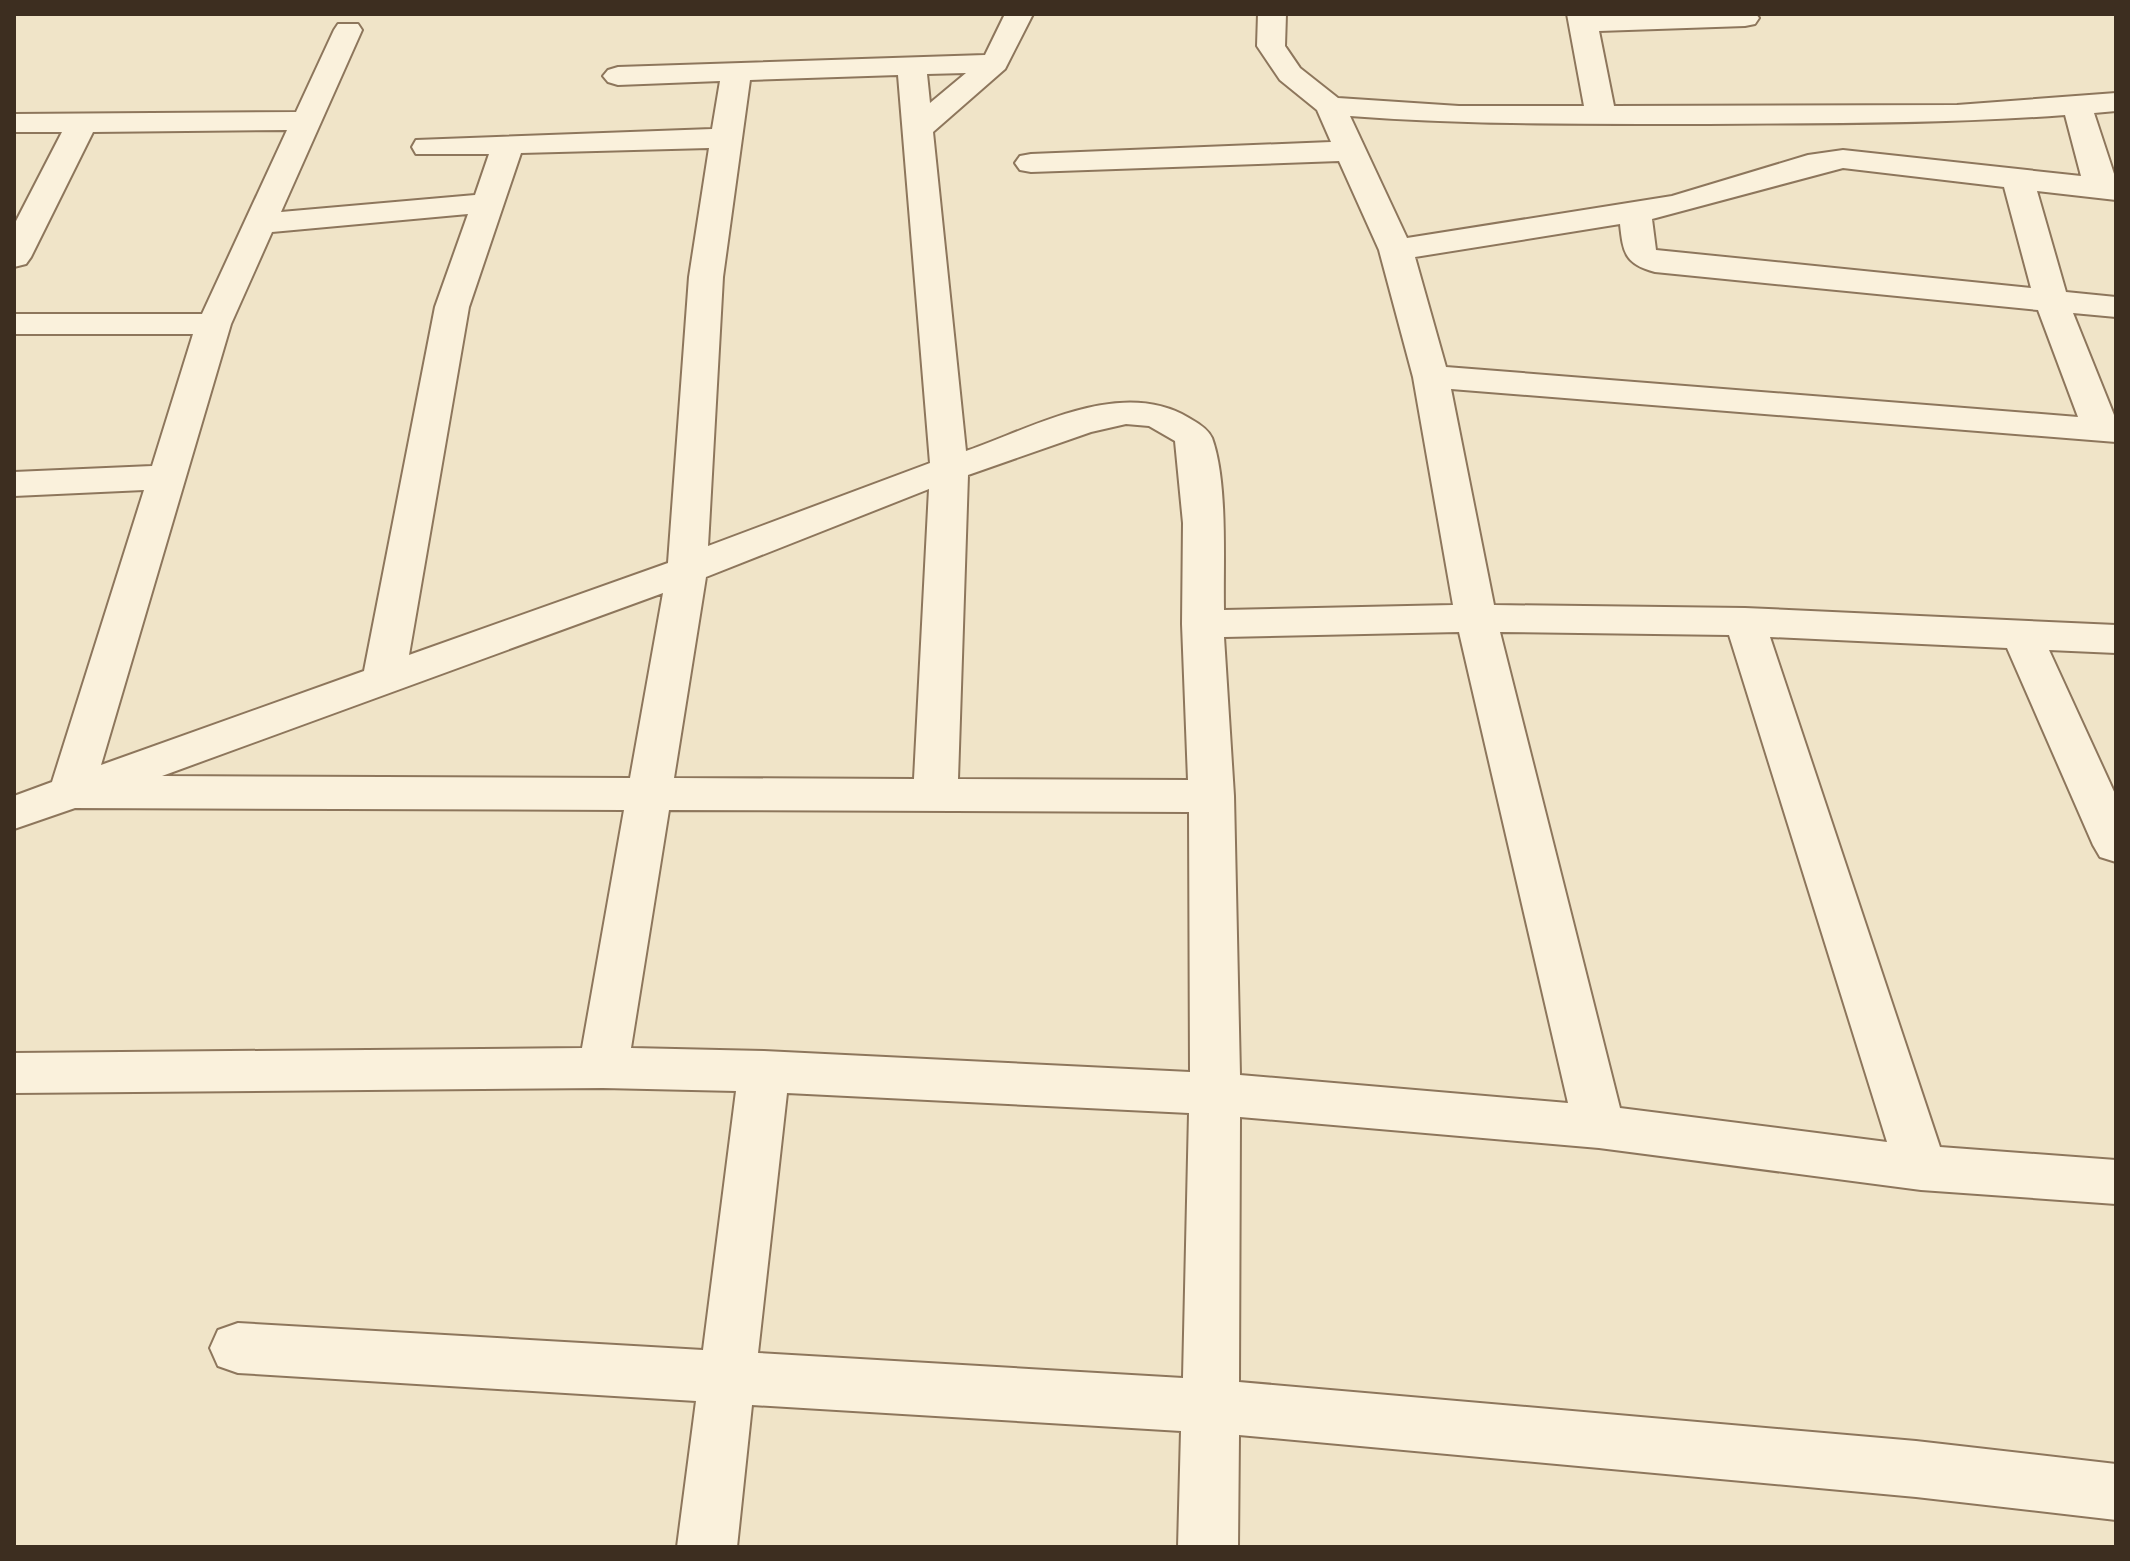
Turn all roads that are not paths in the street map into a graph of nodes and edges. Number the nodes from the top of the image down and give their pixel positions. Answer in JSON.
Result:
{"nodes":[{"id":1,"x":1019,"y":14,"type":"edge"},
{"id":2,"x":1272,"y":14,"type":"edge"},
{"id":3,"x":1582,"y":18,"type":"edge"},
{"id":4,"x":1745,"y":18,"type":"dead end"},
{"id":5,"x":348,"y":30,"type":"dead end"},
{"id":6,"x":995,"y":63,"type":"junction"},
{"id":7,"x":912,"y":66,"type":"junction"},
{"id":8,"x":736,"y":72,"type":"junction"},
{"id":9,"x":618,"y":76,"type":"dead end"},
{"id":10,"x":2116,"y":102,"type":"edge"},
{"id":11,"x":2077,"y":105,"type":"junction"},
{"id":12,"x":1330,"y":106,"type":"junction"},
{"id":13,"x":1601,"y":115,"type":"junction"},
{"id":14,"x":1833,"y":115,"type":"junction"},
{"id":15,"x":304,"y":121,"type":"junction"},
{"id":16,"x":14,"y":123,"type":"edge"},
{"id":17,"x":82,"y":123,"type":"junction"},
{"id":18,"x":918,"y":129,"type":"junction"},
{"id":19,"x":726,"y":138,"type":"junction"},
{"id":20,"x":508,"y":145,"type":"junction"},
{"id":21,"x":427,"y":147,"type":"dead end"},
{"id":22,"x":1350,"y":151,"type":"junction"},
{"id":23,"x":1858,"y":160,"type":"junction"},
{"id":24,"x":1031,"y":163,"type":"dead end"},
{"id":25,"x":2018,"y":179,"type":"junction"},
{"id":26,"x":2108,"y":190,"type":"edge"},
{"id":27,"x":488,"y":203,"type":"junction"},
{"id":28,"x":1635,"y":213,"type":"junction"},
{"id":29,"x":258,"y":224,"type":"junction"},
{"id":30,"x":1396,"y":250,"type":"junction"},
{"id":31,"x":14,"y":257,"type":"edge"},
{"id":32,"x":2051,"y":300,"type":"junction"},
{"id":33,"x":2116,"y":307,"type":"edge"},
{"id":34,"x":14,"y":324,"type":"edge"},
{"id":35,"x":214,"y":324,"type":"junction"},
{"id":36,"x":1431,"y":377,"type":"junction"},
{"id":37,"x":2108,"y":430,"type":"edge"},
{"id":38,"x":949,"y":469,"type":"junction"},
{"id":39,"x":166,"y":477,"type":"junction"},
{"id":40,"x":14,"y":484,"type":"edge"},
{"id":41,"x":687,"y":570,"type":"junction"},
{"id":42,"x":1476,"y":618,"type":"junction"},
{"id":43,"x":1745,"y":622,"type":"junction"},
{"id":44,"x":1202,"y":624,"type":"junction"},
{"id":45,"x":2022,"y":635,"type":"junction"},
{"id":46,"x":2116,"y":639,"type":"edge"},
{"id":47,"x":384,"y":677,"type":"junction"},
{"id":48,"x":71,"y":792,"type":"junction"},
{"id":49,"x":647,"y":793,"type":"junction"},
{"id":50,"x":935,"y":794,"type":"junction"},
{"id":51,"x":1212,"y":796,"type":"junction"},
{"id":52,"x":14,"y":813,"type":"edge"},
{"id":53,"x":2116,"y":845,"type":"edge"},
{"id":54,"x":603,"y":1068,"type":"junction"},
{"id":55,"x":764,"y":1071,"type":"junction"},
{"id":56,"x":14,"y":1073,"type":"edge"},
{"id":57,"x":1215,"y":1094,"type":"junction"},
{"id":58,"x":1599,"y":1127,"type":"junction"},
{"id":59,"x":1921,"y":1168,"type":"junction"},
{"id":60,"x":2116,"y":1182,"type":"edge"},
{"id":61,"x":238,"y":1348,"type":"dead end"},
{"id":62,"x":728,"y":1377,"type":"junction"},
{"id":63,"x":1210,"y":1406,"type":"junction"},
{"id":64,"x":2116,"y":1492,"type":"edge"},
{"id":65,"x":707,"y":1547,"type":"edge"},
{"id":66,"x":1208,"y":1547,"type":"edge"}],
"edges":[{"from":1,"to":6,"type":"street"},
{"from":2,"to":12,"type":"street"},
{"from":3,"to":4,"type":"street"},
{"from":3,"to":13,"type":"street"},
{"from":5,"to":15,"type":"street"},
{"from":6,"to":7,"type":"street"},
{"from":6,"to":18,"type":"street"},
{"from":7,"to":8,"type":"street"},
{"from":7,"to":18,"type":"street"},
{"from":8,"to":9,"type":"street"},
{"from":8,"to":19,"type":"street"},
{"from":10,"to":11,"type":"street"},
{"from":11,"to":14,"type":"street"},
{"from":11,"to":26,"type":"street"},
{"from":12,"to":13,"type":"street"},
{"from":12,"to":22,"type":"street"},
{"from":13,"to":14,"type":"street"},
{"from":14,"to":23,"type":"street"},
{"from":15,"to":17,"type":"street"},
{"from":15,"to":29,"type":"street"},
{"from":16,"to":17,"type":"street"},
{"from":17,"to":31,"type":"street"},
{"from":18,"to":38,"type":"street"},
{"from":19,"to":20,"type":"street"},
{"from":19,"to":41,"type":"street"},
{"from":20,"to":21,"type":"street"},
{"from":20,"to":27,"type":"street"},
{"from":22,"to":24,"type":"street"},
{"from":22,"to":30,"type":"street"},
{"from":23,"to":25,"type":"street"},
{"from":23,"to":28,"type":"street"},
{"from":25,"to":26,"type":"street"},
{"from":25,"to":32,"type":"street"},
{"from":27,"to":29,"type":"street"},
{"from":27,"to":47,"type":"street"},
{"from":28,"to":30,"type":"street"},
{"from":28,"to":32,"type":"street"},
{"from":29,"to":35,"type":"street"},
{"from":30,"to":36,"type":"street"},
{"from":32,"to":33,"type":"street"},
{"from":32,"to":37,"type":"street"},
{"from":34,"to":35,"type":"street"},
{"from":35,"to":39,"type":"street"},
{"from":36,"to":37,"type":"street"},
{"from":36,"to":42,"type":"street"},
{"from":38,"to":41,"type":"street"},
{"from":38,"to":44,"type":"street"},
{"from":38,"to":50,"type":"street"},
{"from":39,"to":40,"type":"street"},
{"from":39,"to":48,"type":"street"},
{"from":41,"to":47,"type":"street"},
{"from":41,"to":49,"type":"street"},
{"from":42,"to":43,"type":"street"},
{"from":42,"to":44,"type":"street"},
{"from":42,"to":58,"type":"street"},
{"from":43,"to":45,"type":"street"},
{"from":43,"to":59,"type":"street"},
{"from":44,"to":51,"type":"street"},
{"from":45,"to":46,"type":"street"},
{"from":45,"to":53,"type":"street"},
{"from":47,"to":48,"type":"street"},
{"from":48,"to":49,"type":"street"},
{"from":48,"to":52,"type":"street"},
{"from":49,"to":50,"type":"street"},
{"from":49,"to":54,"type":"street"},
{"from":50,"to":51,"type":"street"},
{"from":51,"to":57,"type":"street"},
{"from":54,"to":55,"type":"street"},
{"from":54,"to":56,"type":"street"},
{"from":55,"to":57,"type":"street"},
{"from":55,"to":62,"type":"street"},
{"from":57,"to":58,"type":"street"},
{"from":57,"to":63,"type":"street"},
{"from":58,"to":59,"type":"street"},
{"from":59,"to":60,"type":"street"},
{"from":61,"to":62,"type":"street"},
{"from":62,"to":63,"type":"street"},
{"from":62,"to":65,"type":"street"},
{"from":63,"to":64,"type":"street"},
{"from":63,"to":66,"type":"street"}]}
